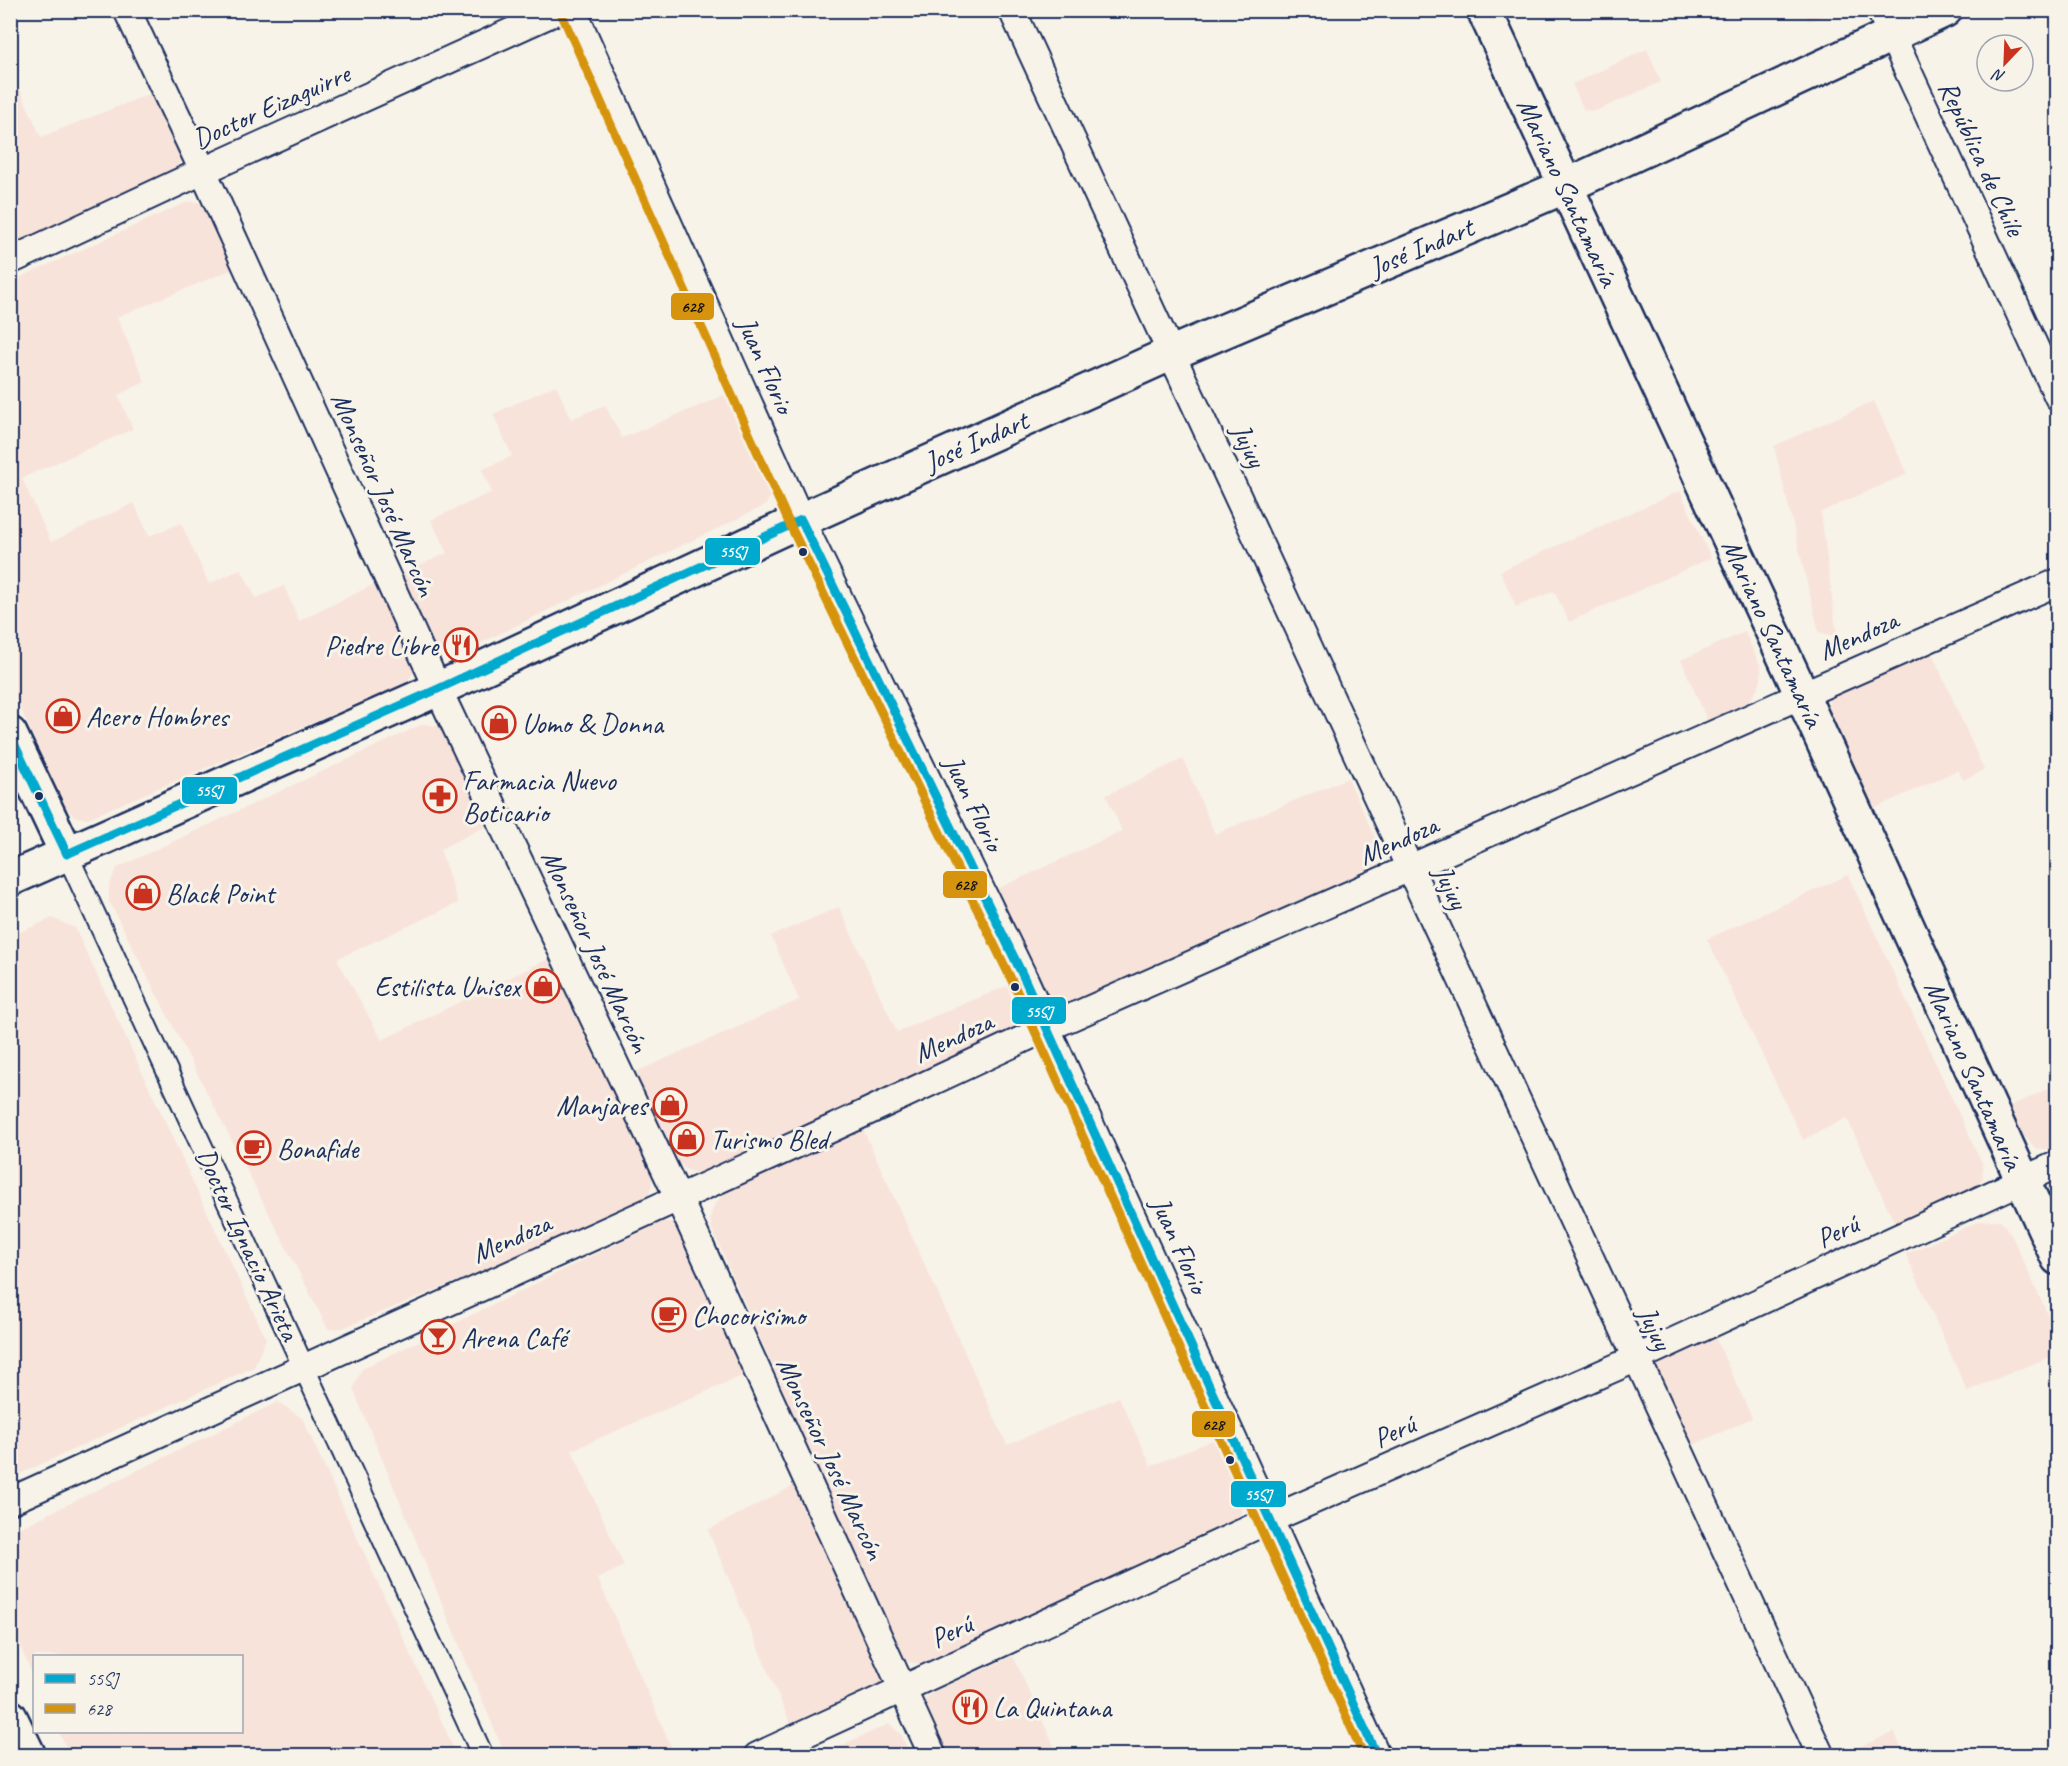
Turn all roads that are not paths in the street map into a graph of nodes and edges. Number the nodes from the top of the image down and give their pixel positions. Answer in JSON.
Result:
{"nodes":[{"id":1,"x":127,"y":10,"type":"edge"},
{"id":2,"x":559,"y":10,"type":"edge"},
{"id":3,"x":573,"y":10,"type":"edge"},
{"id":4,"x":1012,"y":10,"type":"edge"},
{"id":5,"x":1484,"y":10,"type":"edge"},
{"id":6,"x":1945,"y":10,"type":"edge"},
{"id":7,"x":1886,"y":22,"type":"edge"},
{"id":8,"x":203,"y":171,"type":"junction"},
{"id":9,"x":1566,"y":186,"type":"junction"},
{"id":10,"x":10,"y":261,"type":"edge"},
{"id":11,"x":1172,"y":352,"type":"junction"},
{"id":12,"x":2058,"y":397,"type":"edge"},
{"id":13,"x":801,"y":520,"type":"junction"},
{"id":14,"x":2058,"y":582,"type":"edge"},
{"id":15,"x":438,"y":689,"type":"junction"},
{"id":16,"x":1802,"y":695,"type":"junction"},
{"id":17,"x":10,"y":734,"type":"edge"},
{"id":18,"x":67,"y":854,"type":"junction"},
{"id":19,"x":1409,"y":870,"type":"junction"},
{"id":20,"x":10,"y":879,"type":"edge"},
{"id":21,"x":1047,"y":1028,"type":"junction"},
{"id":22,"x":2058,"y":1164,"type":"edge"},
{"id":23,"x":2022,"y":1180,"type":"junction"},
{"id":24,"x":678,"y":1197,"type":"junction"},
{"id":25,"x":2058,"y":1258,"type":"edge"},
{"id":26,"x":1635,"y":1359,"type":"junction"},
{"id":27,"x":304,"y":1367,"type":"junction"},
{"id":28,"x":10,"y":1501,"type":"edge"},
{"id":29,"x":1269,"y":1520,"type":"junction"},
{"id":30,"x":902,"y":1689,"type":"junction"},
{"id":31,"x":10,"y":1717,"type":"edge"},
{"id":32,"x":28,"y":1755,"type":"edge"},
{"id":33,"x":483,"y":1755,"type":"edge"},
{"id":34,"x":757,"y":1755,"type":"edge"},
{"id":35,"x":933,"y":1755,"type":"edge"},
{"id":36,"x":1377,"y":1755,"type":"edge"},
{"id":37,"x":1821,"y":1755,"type":"edge"}],
"edges":[{"from":1,"to":8,"type":"street","name":"Monseñor José Marcón"},
{"from":2,"to":8,"type":"street","name":"Doctor Eizaguirre"},
{"from":3,"to":13,"type":"street","name":"Juan Florio"},
{"from":4,"to":11,"type":"street","name":"Jujuy"},
{"from":5,"to":9,"type":"street","name":"Mariano Santamaría"},
{"from":6,"to":7,"type":"street","name":"José Indart"},
{"from":7,"to":9,"type":"street","name":"José Indart"},
{"from":7,"to":12,"type":"street","name":"República de Chile"},
{"from":8,"to":10,"type":"street","name":"Doctor Eizaguirre"},
{"from":8,"to":15,"type":"street","name":"Monseñor José Marcón"},
{"from":9,"to":11,"type":"street","name":"José Indart"},
{"from":9,"to":16,"type":"street","name":"Mariano Santamaría"},
{"from":11,"to":13,"type":"street","name":"José Indart"},
{"from":11,"to":19,"type":"street","name":"Jujuy"},
{"from":13,"to":15,"type":"street","name":"José Indart"},
{"from":13,"to":21,"type":"street","name":"Juan Florio"},
{"from":14,"to":16,"type":"street","name":"Mendoza"},
{"from":15,"to":18,"type":"street","name":"José Indart"},
{"from":15,"to":24,"type":"street","name":"Monseñor José Marcón"},
{"from":16,"to":19,"type":"street","name":"Mendoza"},
{"from":16,"to":23,"type":"street","name":"Mariano Santamaría"},
{"from":17,"to":18,"type":"street","name":"Doctor Ignacio Arieta"},
{"from":18,"to":20,"type":"street","name":"José Indart"},
{"from":18,"to":27,"type":"street","name":"Doctor Ignacio Arieta"},
{"from":19,"to":21,"type":"street","name":"Mendoza"},
{"from":19,"to":26,"type":"street","name":"Jujuy"},
{"from":21,"to":24,"type":"street","name":"Mendoza"},
{"from":21,"to":29,"type":"street","name":"Juan Florio"},
{"from":22,"to":23,"type":"street","name":"Perú"},
{"from":23,"to":25,"type":"street","name":"Mariano Santamaría"},
{"from":23,"to":26,"type":"street","name":"Perú"},
{"from":24,"to":27,"type":"street","name":"Mendoza"},
{"from":24,"to":30,"type":"street","name":"Monseñor José Marcón"},
{"from":26,"to":29,"type":"street","name":"Perú"},
{"from":26,"to":37,"type":"street","name":"Jujuy"},
{"from":27,"to":28,"type":"street","name":"Mendoza"},
{"from":27,"to":33,"type":"street","name":"Doctor Ignacio Arieta"},
{"from":29,"to":30,"type":"street","name":"Perú"},
{"from":29,"to":36,"type":"street","name":"Juan Florio"},
{"from":30,"to":34,"type":"street","name":"Perú"},
{"from":30,"to":35,"type":"street","name":"Monseñor José Marcón"},
{"from":31,"to":32,"type":"street"}]}
